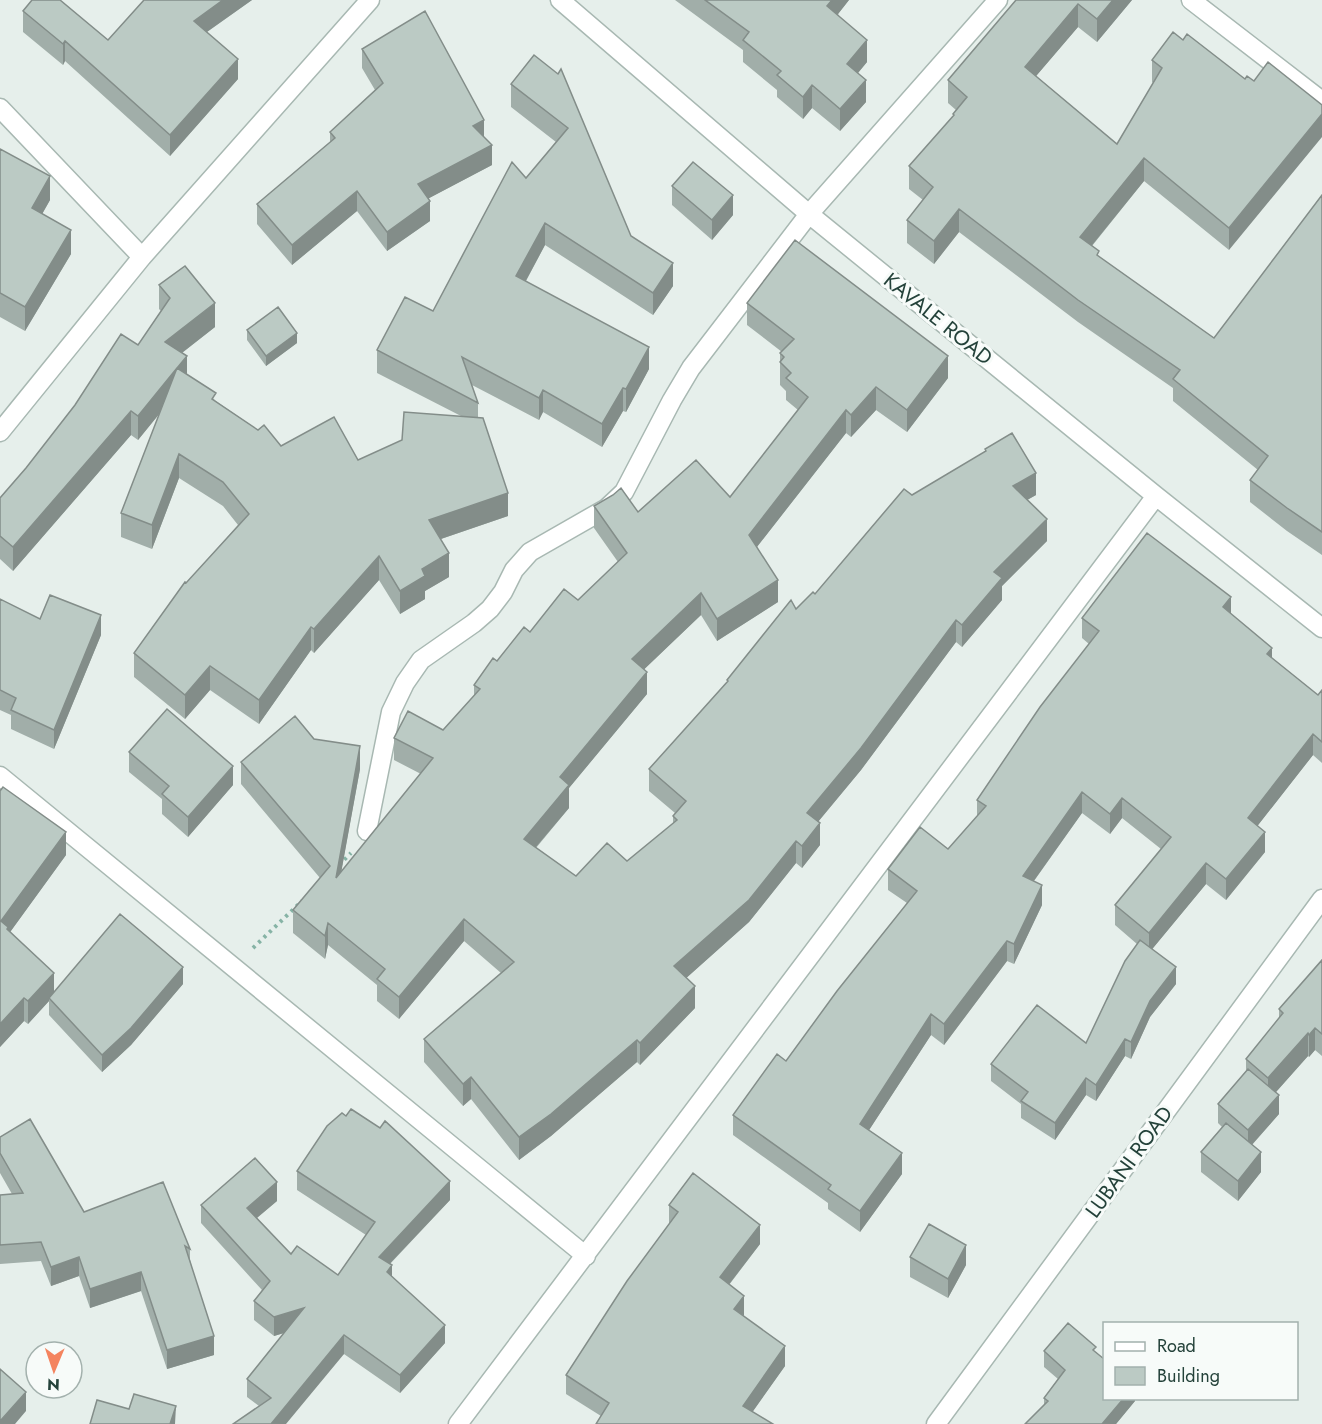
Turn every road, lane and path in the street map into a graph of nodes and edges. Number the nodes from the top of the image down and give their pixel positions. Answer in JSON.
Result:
{"nodes":[{"id":1,"x":370,"y":0,"type":"edge"},
{"id":2,"x":560,"y":0,"type":"edge"},
{"id":3,"x":998,"y":0,"type":"edge"},
{"id":4,"x":1191,"y":0,"type":"edge"},
{"id":5,"x":1322,"y":100,"type":"edge"},
{"id":6,"x":0,"y":108,"type":"edge"},
{"id":7,"x":809,"y":214,"type":"junction"},
{"id":8,"x":142,"y":257,"type":"junction"},
{"id":9,"x":0,"y":432,"type":"edge"},
{"id":10,"x":1156,"y":496,"type":"junction"},
{"id":11,"x":1322,"y":628,"type":"edge"},
{"id":12,"x":0,"y":776,"type":"edge"},
{"id":13,"x":367,"y":831,"type":"joint"},
{"id":14,"x":335,"y":869,"type":"edge"},
{"id":15,"x":309,"y":893,"type":"edge"},
{"id":16,"x":1322,"y":899,"type":"edge"},
{"id":17,"x":233,"y":967,"type":"junction"},
{"id":18,"x":586,"y":1256,"type":"junction"},
{"id":19,"x":458,"y":1424,"type":"edge"},
{"id":20,"x":936,"y":1424,"type":"edge"}],
"edges":[{"from":1,"to":8,"type":"street"},
{"from":2,"to":7,"type":"street","name":"KAVALE ROAD"},
{"from":3,"to":7,"type":"street"},
{"from":4,"to":5,"type":"street"},
{"from":6,"to":8,"type":"street"},
{"from":7,"to":10,"type":"street","name":"KAVALE ROAD"},
{"from":7,"to":13,"type":"street"},
{"from":8,"to":9,"type":"street"},
{"from":10,"to":11,"type":"street","name":"KAVALE ROAD"},
{"from":10,"to":18,"type":"street"},
{"from":12,"to":17,"type":"street"},
{"from":13,"to":14,"type":"path"},
{"from":15,"to":17,"type":"path"},
{"from":16,"to":20,"type":"street","name":"LUBANI ROAD"},
{"from":17,"to":18,"type":"street"},
{"from":18,"to":19,"type":"street"}]}
